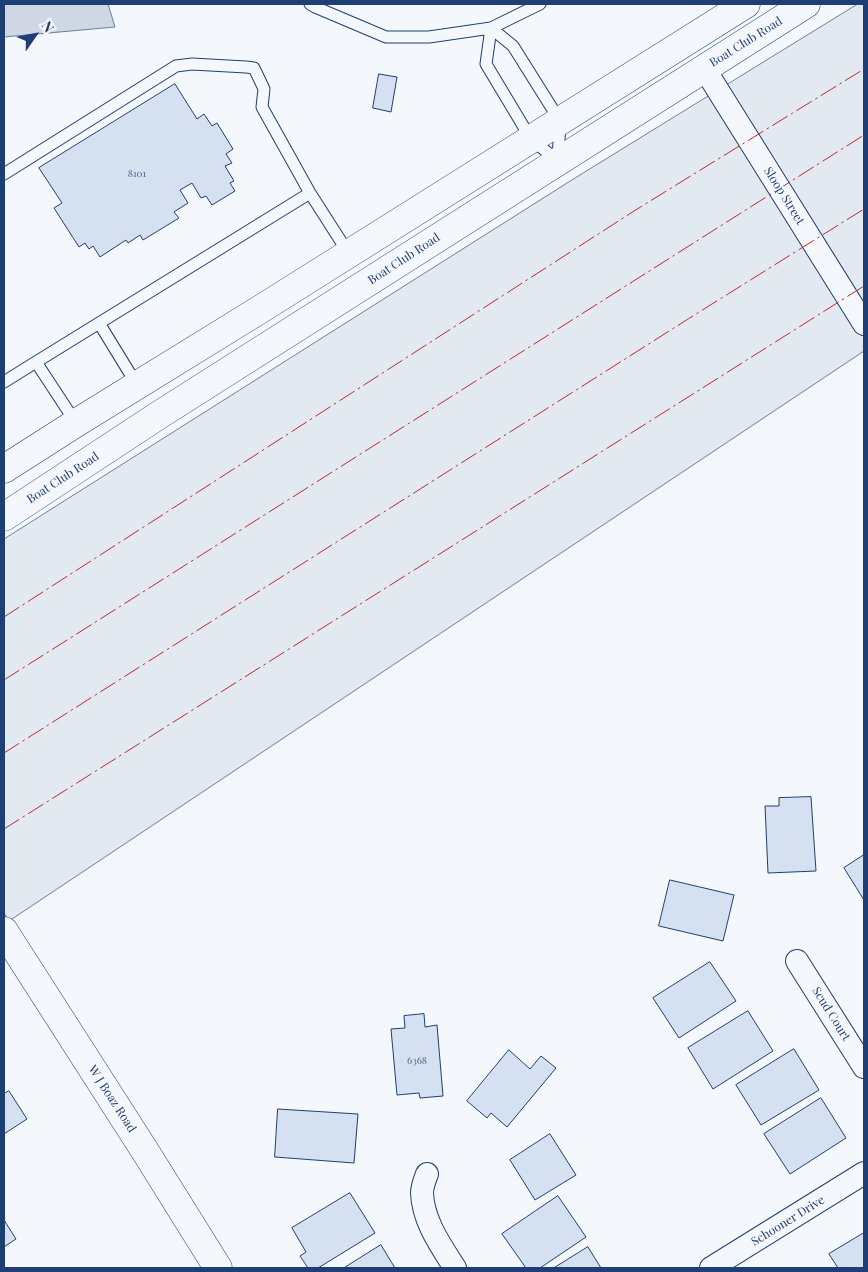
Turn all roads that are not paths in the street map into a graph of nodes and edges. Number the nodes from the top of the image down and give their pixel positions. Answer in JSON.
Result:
{"nodes":[{"id":1,"x":310,"y":4,"type":"edge"},
{"id":2,"x":540,"y":4,"type":"edge"},
{"id":3,"x":746,"y":4,"type":"edge"},
{"id":4,"x":806,"y":4,"type":"edge"},
{"id":5,"x":490,"y":28,"type":"junction"},
{"id":6,"x":704,"y":68,"type":"junction"},
{"id":7,"x":560,"y":121,"type":"junction"},
{"id":8,"x":530,"y":140,"type":"junction"},
{"id":9,"x":558,"y":161,"type":"junction"},
{"id":10,"x":4,"y":174,"type":"edge"},
{"id":11,"x":310,"y":193,"type":"junction"},
{"id":12,"x":349,"y":254,"type":"junction"},
{"id":13,"x":99,"y":323,"type":"junction"},
{"id":14,"x":864,"y":324,"type":"edge"},
{"id":15,"x":36,"y":362,"type":"junction"},
{"id":16,"x":4,"y":382,"type":"edge"},
{"id":17,"x":137,"y":385,"type":"junction"},
{"id":18,"x":76,"y":422,"type":"junction"},
{"id":19,"x":4,"y":469,"type":"edge"},
{"id":20,"x":4,"y":517,"type":"edge"},
{"id":21,"x":4,"y":931,"type":"edge"},
{"id":22,"x":797,"y":961,"type":"dead end"},
{"id":23,"x":864,"y":1067,"type":"edge"},
{"id":24,"x":864,"y":1173,"type":"edge"},
{"id":25,"x":427,"y":1174,"type":"dead end"},
{"id":26,"x":218,"y":1268,"type":"edge"},
{"id":27,"x":455,"y":1268,"type":"edge"},
{"id":28,"x":711,"y":1268,"type":"edge"}],
"edges":[{"from":1,"to":5,"type":"lane"},
{"from":2,"to":5,"type":"lane"},
{"from":3,"to":7,"type":"main road"},
{"from":4,"to":6,"type":"main road","name":"Boat Club Road"},
{"from":5,"to":7,"type":"lane"},
{"from":5,"to":8,"type":"lane"},
{"from":6,"to":9,"type":"main road","name":"Boat Club Road"},
{"from":6,"to":14,"type":"street","name":"Sloop Street"},
{"from":7,"to":8,"type":"main road"},
{"from":7,"to":9,"type":"lane"},
{"from":8,"to":9,"type":"lane"},
{"from":8,"to":12,"type":"main road"},
{"from":9,"to":20,"type":"main road","name":"Boat Club Road"},
{"from":10,"to":11,"type":"lane"},
{"from":11,"to":12,"type":"lane"},
{"from":11,"to":13,"type":"lane"},
{"from":12,"to":17,"type":"main road"},
{"from":13,"to":15,"type":"lane"},
{"from":13,"to":17,"type":"lane"},
{"from":15,"to":16,"type":"lane"},
{"from":15,"to":18,"type":"lane"},
{"from":17,"to":18,"type":"main road"},
{"from":18,"to":19,"type":"main road"},
{"from":21,"to":26,"type":"main road","name":"W J Boaz Road"},
{"from":22,"to":23,"type":"street","name":"Scud Court"},
{"from":24,"to":28,"type":"street","name":"Schooner Drive"},
{"from":25,"to":27,"type":"street"}]}
